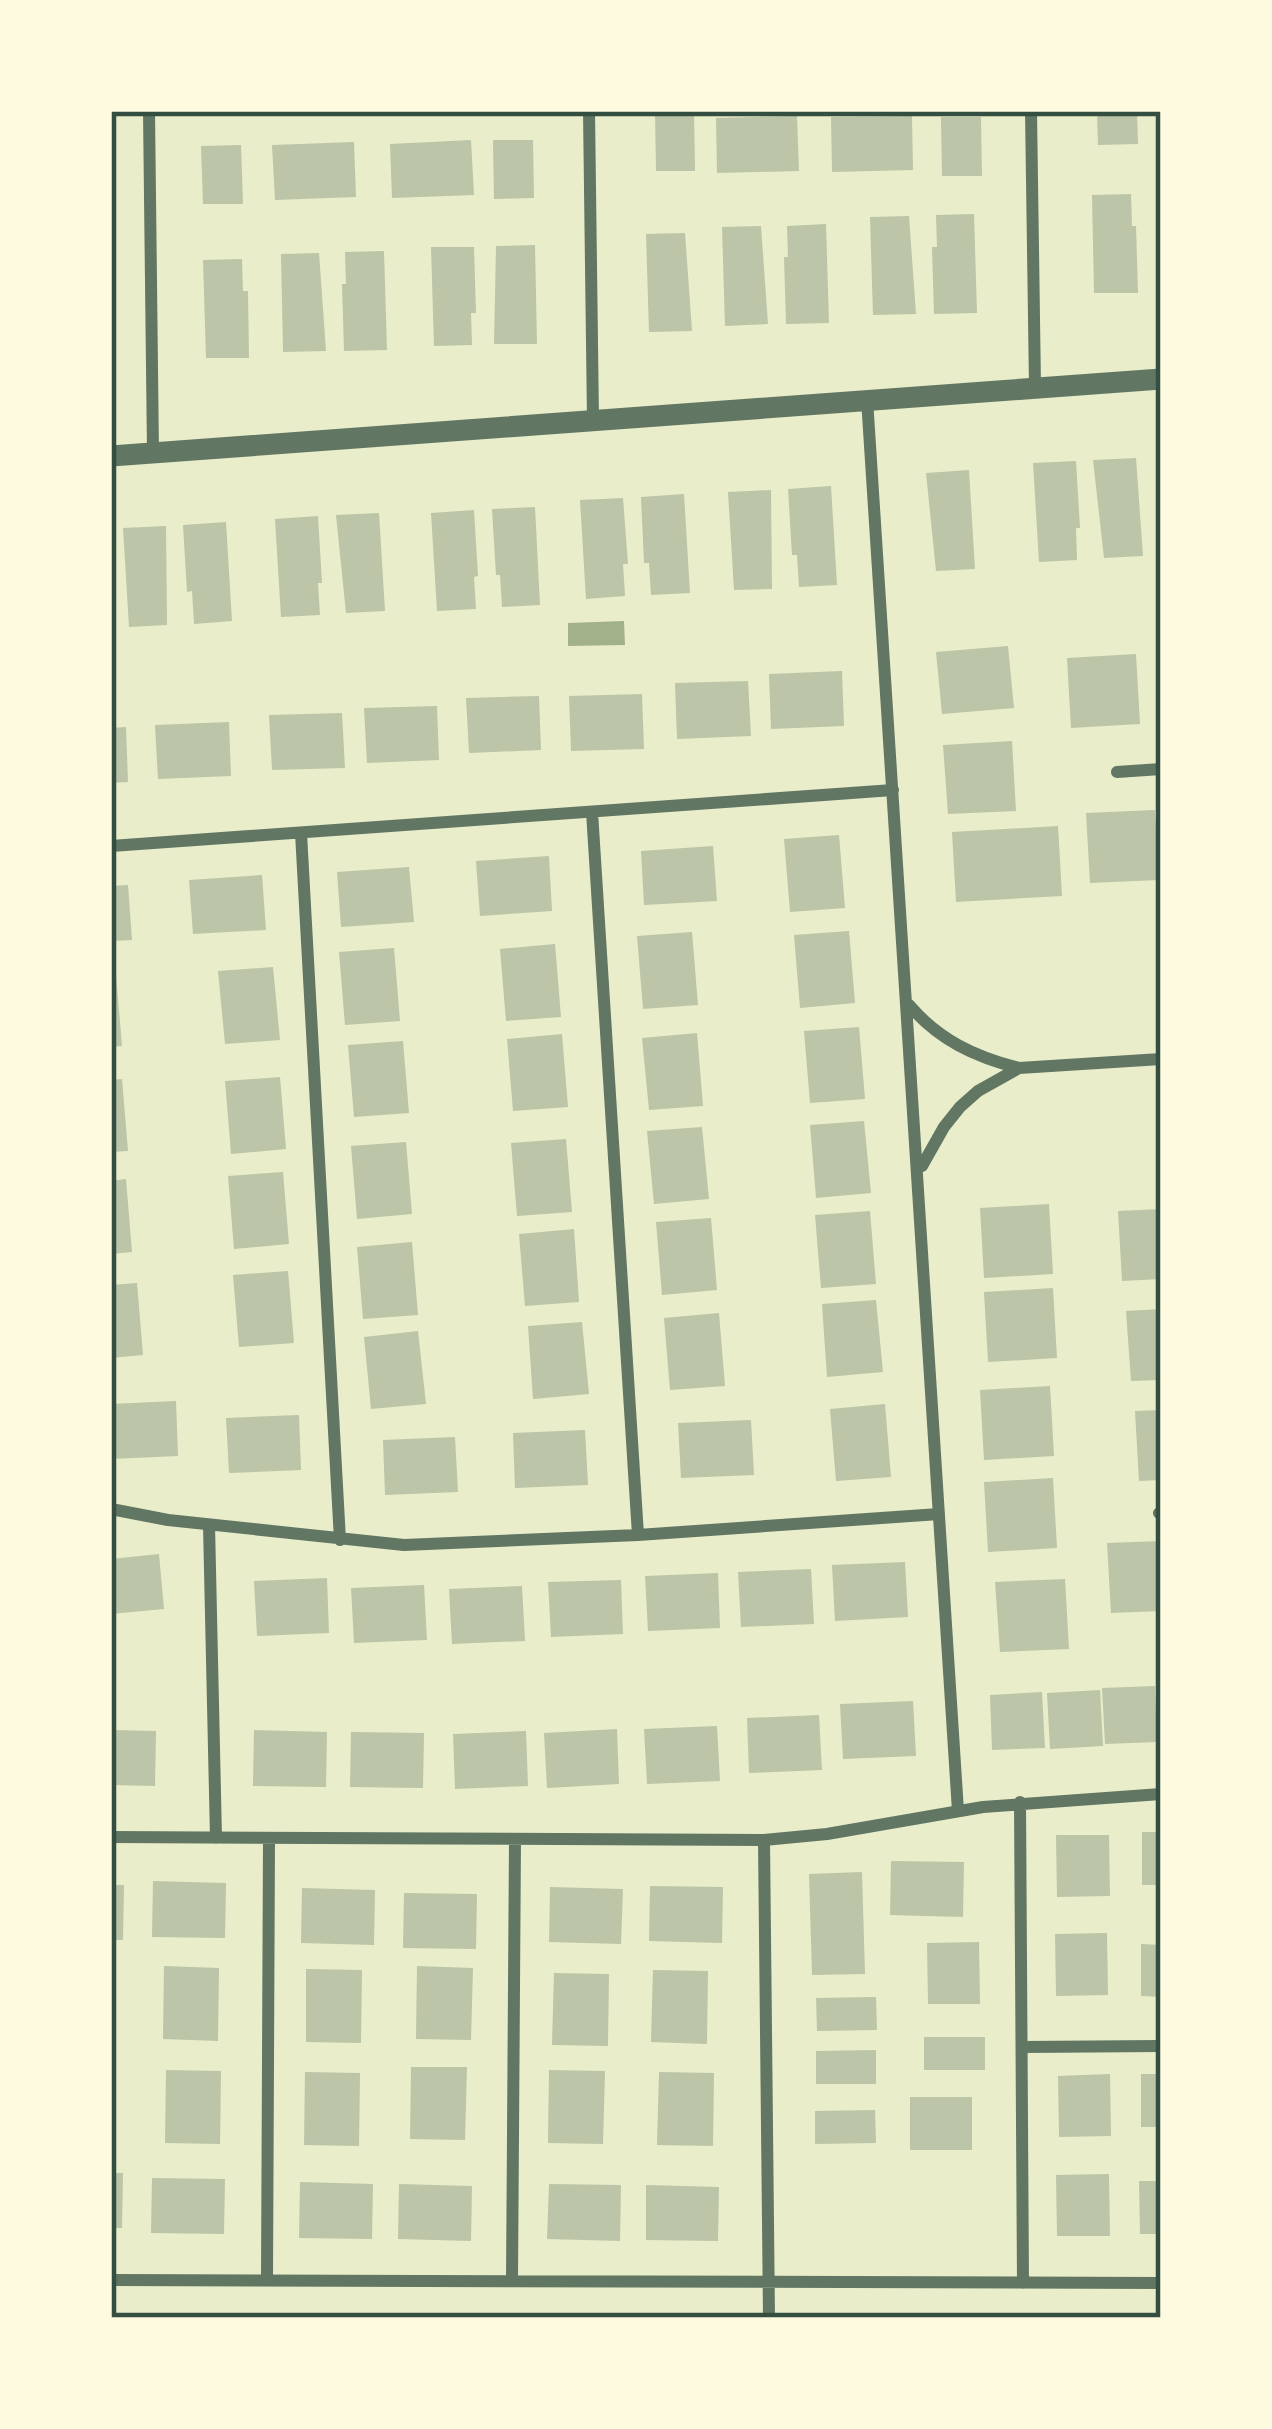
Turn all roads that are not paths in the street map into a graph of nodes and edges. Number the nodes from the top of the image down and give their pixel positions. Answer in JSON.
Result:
{"nodes":[{"id":1,"x":149,"y":111,"type":"edge"},
{"id":2,"x":589,"y":111,"type":"edge"},
{"id":3,"x":1031,"y":111,"type":"edge"},
{"id":4,"x":1161,"y":379,"type":"edge"},
{"id":5,"x":1035,"y":387,"type":"junction"},
{"id":6,"x":867,"y":399,"type":"junction"},
{"id":7,"x":593,"y":420,"type":"junction"},
{"id":8,"x":153,"y":453,"type":"junction"},
{"id":9,"x":111,"y":456,"type":"edge"},
{"id":10,"x":1161,"y":769,"type":"edge"},
{"id":11,"x":1118,"y":772,"type":"dead end"},
{"id":12,"x":893,"y":790,"type":"junction"},
{"id":13,"x":592,"y":812,"type":"junction"},
{"id":14,"x":301,"y":833,"type":"junction"},
{"id":15,"x":111,"y":846,"type":"edge"},
{"id":16,"x":908,"y":1004,"type":"junction"},
{"id":17,"x":1161,"y":1059,"type":"edge"},
{"id":18,"x":1019,"y":1068,"type":"junction"},
{"id":19,"x":920,"y":1173,"type":"junction"},
{"id":20,"x":111,"y":1509,"type":"edge"},
{"id":21,"x":939,"y":1514,"type":"junction"},
{"id":22,"x":209,"y":1525,"type":"junction"},
{"id":23,"x":638,"y":1535,"type":"junction"},
{"id":24,"x":340,"y":1540,"type":"junction"},
{"id":25,"x":1161,"y":1794,"type":"edge"},
{"id":26,"x":1020,"y":1802,"type":"junction"},
{"id":27,"x":958,"y":1811,"type":"junction"},
{"id":28,"x":111,"y":1837,"type":"edge"},
{"id":29,"x":216,"y":1838,"type":"junction"},
{"id":30,"x":269,"y":1838,"type":"junction"},
{"id":31,"x":514,"y":1839,"type":"junction"},
{"id":32,"x":764,"y":1840,"type":"junction"},
{"id":33,"x":1161,"y":2046,"type":"edge"},
{"id":34,"x":1022,"y":2047,"type":"junction"},
{"id":35,"x":111,"y":2280,"type":"edge"},
{"id":36,"x":267,"y":2280,"type":"junction"},
{"id":37,"x":512,"y":2281,"type":"junction"},
{"id":38,"x":769,"y":2282,"type":"junction"},
{"id":39,"x":1023,"y":2283,"type":"junction"},
{"id":40,"x":1161,"y":2283,"type":"edge"},
{"id":41,"x":769,"y":2318,"type":"edge"}],
"edges":[{"from":1,"to":8,"type":"street"},
{"from":2,"to":7,"type":"street"},
{"from":3,"to":5,"type":"street"},
{"from":4,"to":5,"type":"street"},
{"from":5,"to":6,"type":"street"},
{"from":6,"to":7,"type":"street"},
{"from":6,"to":12,"type":"street"},
{"from":7,"to":8,"type":"street"},
{"from":8,"to":9,"type":"street"},
{"from":10,"to":11,"type":"street"},
{"from":12,"to":13,"type":"street"},
{"from":12,"to":16,"type":"street"},
{"from":13,"to":14,"type":"street"},
{"from":13,"to":23,"type":"street"},
{"from":14,"to":15,"type":"street"},
{"from":14,"to":24,"type":"street"},
{"from":16,"to":18,"type":"street"},
{"from":16,"to":19,"type":"street"},
{"from":17,"to":18,"type":"street"},
{"from":18,"to":19,"type":"street"},
{"from":19,"to":21,"type":"street"},
{"from":20,"to":22,"type":"street"},
{"from":21,"to":23,"type":"street"},
{"from":21,"to":27,"type":"street"},
{"from":22,"to":24,"type":"street"},
{"from":22,"to":29,"type":"street"},
{"from":23,"to":24,"type":"street"},
{"from":25,"to":26,"type":"street"},
{"from":26,"to":27,"type":"street"},
{"from":26,"to":34,"type":"street"},
{"from":27,"to":32,"type":"street"},
{"from":28,"to":29,"type":"street"},
{"from":29,"to":30,"type":"street"},
{"from":30,"to":31,"type":"street"},
{"from":30,"to":36,"type":"street"},
{"from":31,"to":32,"type":"street"},
{"from":31,"to":37,"type":"street"},
{"from":32,"to":38,"type":"street"},
{"from":33,"to":34,"type":"street"},
{"from":34,"to":39,"type":"street"},
{"from":35,"to":36,"type":"street"},
{"from":36,"to":37,"type":"street"},
{"from":37,"to":38,"type":"street"},
{"from":38,"to":39,"type":"street"},
{"from":38,"to":41,"type":"street"},
{"from":39,"to":40,"type":"street"}]}
